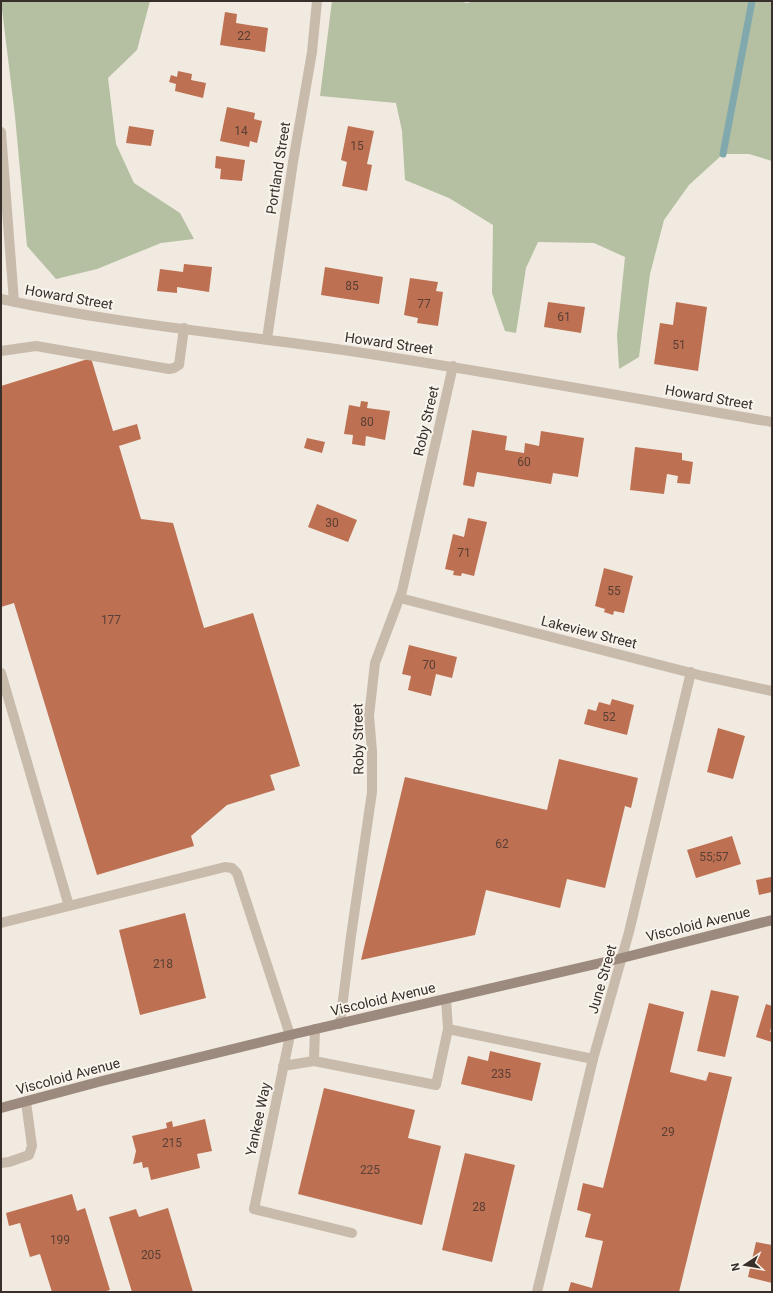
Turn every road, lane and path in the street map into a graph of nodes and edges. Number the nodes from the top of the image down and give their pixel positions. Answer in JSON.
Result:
{"nodes":[{"id":1,"x":317,"y":1,"type":"edge"},
{"id":2,"x":1,"y":132,"type":"edge"},
{"id":3,"x":1,"y":299,"type":"edge"},
{"id":4,"x":14,"y":302,"type":"junction"},
{"id":5,"x":184,"y":328,"type":"junction"},
{"id":6,"x":267,"y":339,"type":"junction"},
{"id":7,"x":1,"y":351,"type":"edge"},
{"id":8,"x":453,"y":366,"type":"junction"},
{"id":9,"x":772,"y":422,"type":"edge"},
{"id":10,"x":400,"y":598,"type":"junction"},
{"id":11,"x":691,"y":672,"type":"junction"},
{"id":12,"x":1,"y":673,"type":"edge"},
{"id":13,"x":772,"y":691,"type":"edge"},
{"id":14,"x":69,"y":906,"type":"junction"},
{"id":15,"x":772,"y":920,"type":"edge"},
{"id":16,"x":1,"y":923,"type":"edge"},
{"id":17,"x":622,"y":958,"type":"junction"},
{"id":18,"x":446,"y":999,"type":"junction"},
{"id":19,"x":340,"y":1024,"type":"junction"},
{"id":20,"x":315,"y":1029,"type":"junction"},
{"id":21,"x":448,"y":1029,"type":"junction"},
{"id":22,"x":290,"y":1035,"type":"junction"},
{"id":23,"x":593,"y":1059,"type":"junction"},
{"id":24,"x":314,"y":1061,"type":"junction"},
{"id":25,"x":283,"y":1066,"type":"junction"},
{"id":26,"x":26,"y":1102,"type":"junction"},
{"id":27,"x":1,"y":1108,"type":"edge"},
{"id":28,"x":1,"y":1163,"type":"edge"},
{"id":29,"x":352,"y":1233,"type":"dead end"},
{"id":30,"x":537,"y":1292,"type":"edge"}],
"edges":[{"from":1,"to":6,"type":"street","name":"Portland Street"},
{"from":2,"to":4,"type":"street"},
{"from":3,"to":4,"type":"street","name":"Howard Street"},
{"from":4,"to":5,"type":"street","name":"Howard Street"},
{"from":5,"to":6,"type":"street","name":"Howard Street"},
{"from":5,"to":7,"type":"street"},
{"from":6,"to":8,"type":"street","name":"Howard Street"},
{"from":8,"to":9,"type":"street","name":"Howard Street"},
{"from":8,"to":10,"type":"street","name":"Roby Street"},
{"from":10,"to":11,"type":"street","name":"Lakeview Street"},
{"from":10,"to":19,"type":"street","name":"Roby Street"},
{"from":11,"to":13,"type":"street","name":"Lakeview Street"},
{"from":11,"to":17,"type":"street","name":"June Street"},
{"from":12,"to":14,"type":"street"},
{"from":14,"to":16,"type":"street"},
{"from":14,"to":22,"type":"street"},
{"from":15,"to":17,"type":"main road","name":"Viscoloid Avenue"},
{"from":17,"to":18,"type":"main road","name":"Viscoloid Avenue"},
{"from":17,"to":23,"type":"street","name":"June Street"},
{"from":18,"to":19,"type":"main road","name":"Viscoloid Avenue"},
{"from":18,"to":21,"type":"street"},
{"from":19,"to":20,"type":"main road","name":"Viscoloid Avenue"},
{"from":20,"to":22,"type":"main road","name":"Viscoloid Avenue"},
{"from":20,"to":24,"type":"street"},
{"from":21,"to":23,"type":"street"},
{"from":21,"to":24,"type":"street"},
{"from":22,"to":25,"type":"street","name":"Yankee Way"},
{"from":22,"to":26,"type":"main road","name":"Viscoloid Avenue"},
{"from":23,"to":30,"type":"street","name":"June Street"},
{"from":24,"to":25,"type":"street"},
{"from":25,"to":29,"type":"street","name":"Yankee Way"},
{"from":26,"to":27,"type":"main road","name":"Viscoloid Avenue"},
{"from":26,"to":28,"type":"street"}]}
